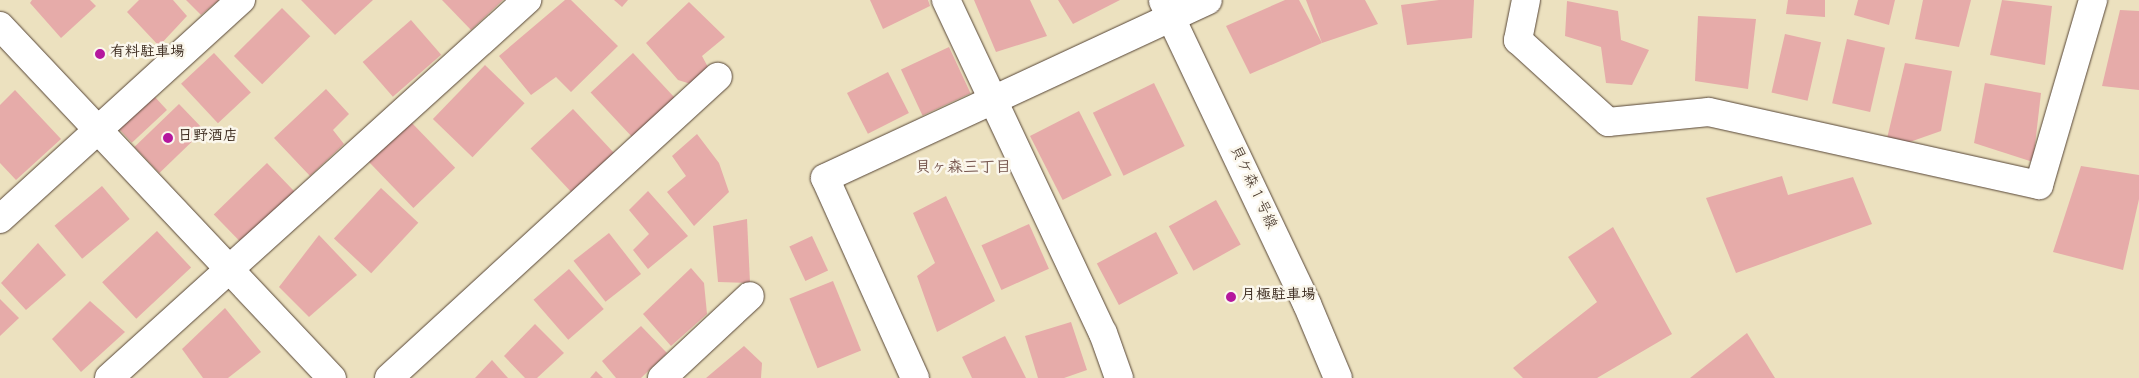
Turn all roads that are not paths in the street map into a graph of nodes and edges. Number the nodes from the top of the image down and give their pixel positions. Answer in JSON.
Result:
{"nodes":[{"id":1,"x":241,"y":0,"type":"edge"},
{"id":2,"x":527,"y":0,"type":"edge"},
{"id":3,"x":946,"y":0,"type":"edge"},
{"id":4,"x":1208,"y":0,"type":"edge"},
{"id":5,"x":1526,"y":0,"type":"edge"},
{"id":6,"x":2093,"y":0,"type":"edge"},
{"id":7,"x":1167,"y":8,"type":"edge"},
{"id":8,"x":0,"y":26,"type":"edge"},
{"id":9,"x":718,"y":77,"type":"dead end"},
{"id":10,"x":992,"y":102,"type":"junction"},
{"id":11,"x":98,"y":128,"type":"junction"},
{"id":12,"x":0,"y":219,"type":"edge"},
{"id":13,"x":229,"y":270,"type":"junction"},
{"id":14,"x":750,"y":296,"type":"dead end"},
{"id":15,"x":109,"y":378,"type":"edge"},
{"id":16,"x":332,"y":378,"type":"edge"},
{"id":17,"x":389,"y":378,"type":"edge"},
{"id":18,"x":662,"y":378,"type":"edge"},
{"id":19,"x":915,"y":378,"type":"edge"},
{"id":20,"x":1119,"y":378,"type":"edge"},
{"id":21,"x":1338,"y":378,"type":"edge"}],
"edges":[{"from":1,"to":11,"type":"street"},
{"from":2,"to":13,"type":"street"},
{"from":3,"to":10,"type":"street"},
{"from":4,"to":7,"type":"street"},
{"from":5,"to":6,"type":"street"},
{"from":7,"to":10,"type":"street"},
{"from":7,"to":21,"type":"street","name":"貝ケ森１号線"},
{"from":8,"to":11,"type":"street"},
{"from":9,"to":17,"type":"street"},
{"from":10,"to":19,"type":"street"},
{"from":10,"to":20,"type":"street"},
{"from":11,"to":12,"type":"street"},
{"from":11,"to":13,"type":"street"},
{"from":13,"to":15,"type":"street"},
{"from":13,"to":16,"type":"street"},
{"from":14,"to":18,"type":"street"}]}
